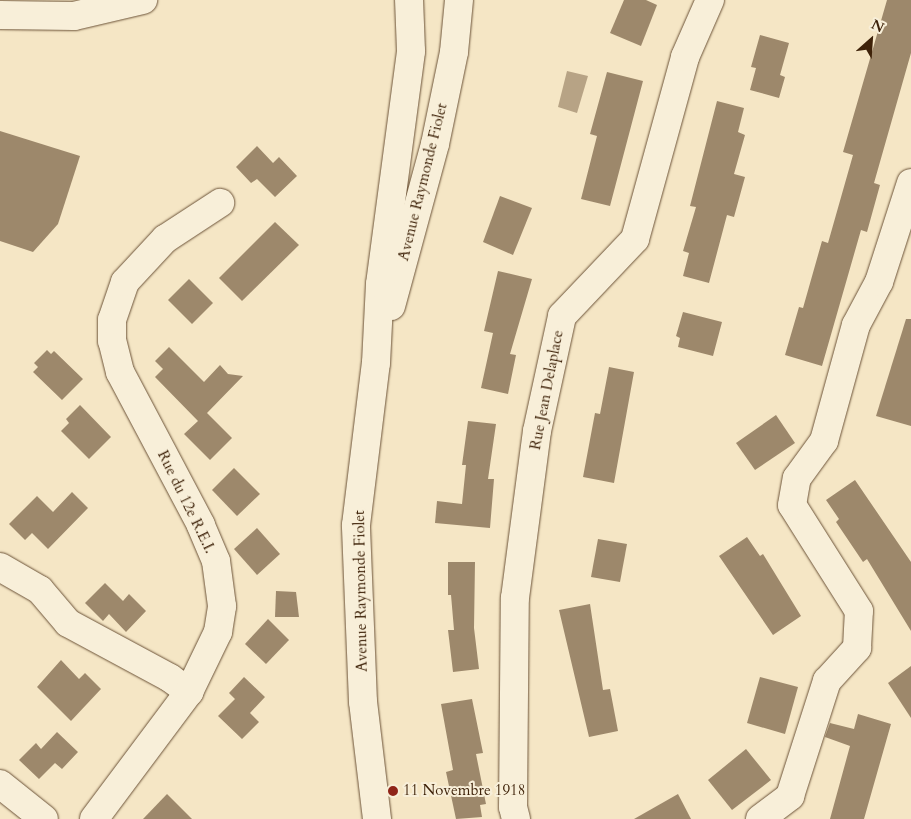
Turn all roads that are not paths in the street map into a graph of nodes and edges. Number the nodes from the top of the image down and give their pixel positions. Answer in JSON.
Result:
{"nodes":[{"id":1,"x":143,"y":0,"type":"edge"},
{"id":2,"x":409,"y":0,"type":"edge"},
{"id":3,"x":458,"y":0,"type":"edge"},
{"id":4,"x":710,"y":0,"type":"edge"},
{"id":5,"x":0,"y":15,"type":"edge"},
{"id":6,"x":911,"y":183,"type":"edge"},
{"id":7,"x":220,"y":203,"type":"dead end"},
{"id":8,"x":376,"y":363,"type":"junction"},
{"id":9,"x":0,"y":567,"type":"edge"},
{"id":10,"x":189,"y":692,"type":"junction"},
{"id":11,"x":0,"y":784,"type":"edge"},
{"id":12,"x":44,"y":819,"type":"edge"},
{"id":13,"x":94,"y":819,"type":"edge"},
{"id":14,"x":378,"y":819,"type":"edge"},
{"id":15,"x":516,"y":819,"type":"edge"},
{"id":16,"x":760,"y":819,"type":"edge"}],
"edges":[{"from":1,"to":5,"type":"street"},
{"from":2,"to":8,"type":"street","name":"Avenue Raymonde Fiolet"},
{"from":3,"to":8,"type":"street","name":"Avenue Raymonde Fiolet"},
{"from":4,"to":15,"type":"street","name":"Rue Jean Delaplace"},
{"from":6,"to":16,"type":"street"},
{"from":7,"to":10,"type":"street","name":"Rue du 12e R.E.I."},
{"from":8,"to":14,"type":"street","name":"Avenue Raymonde Fiolet"},
{"from":9,"to":10,"type":"street"},
{"from":10,"to":13,"type":"street","name":"Rue du 12e R.E.I."},
{"from":11,"to":12,"type":"street"}]}
